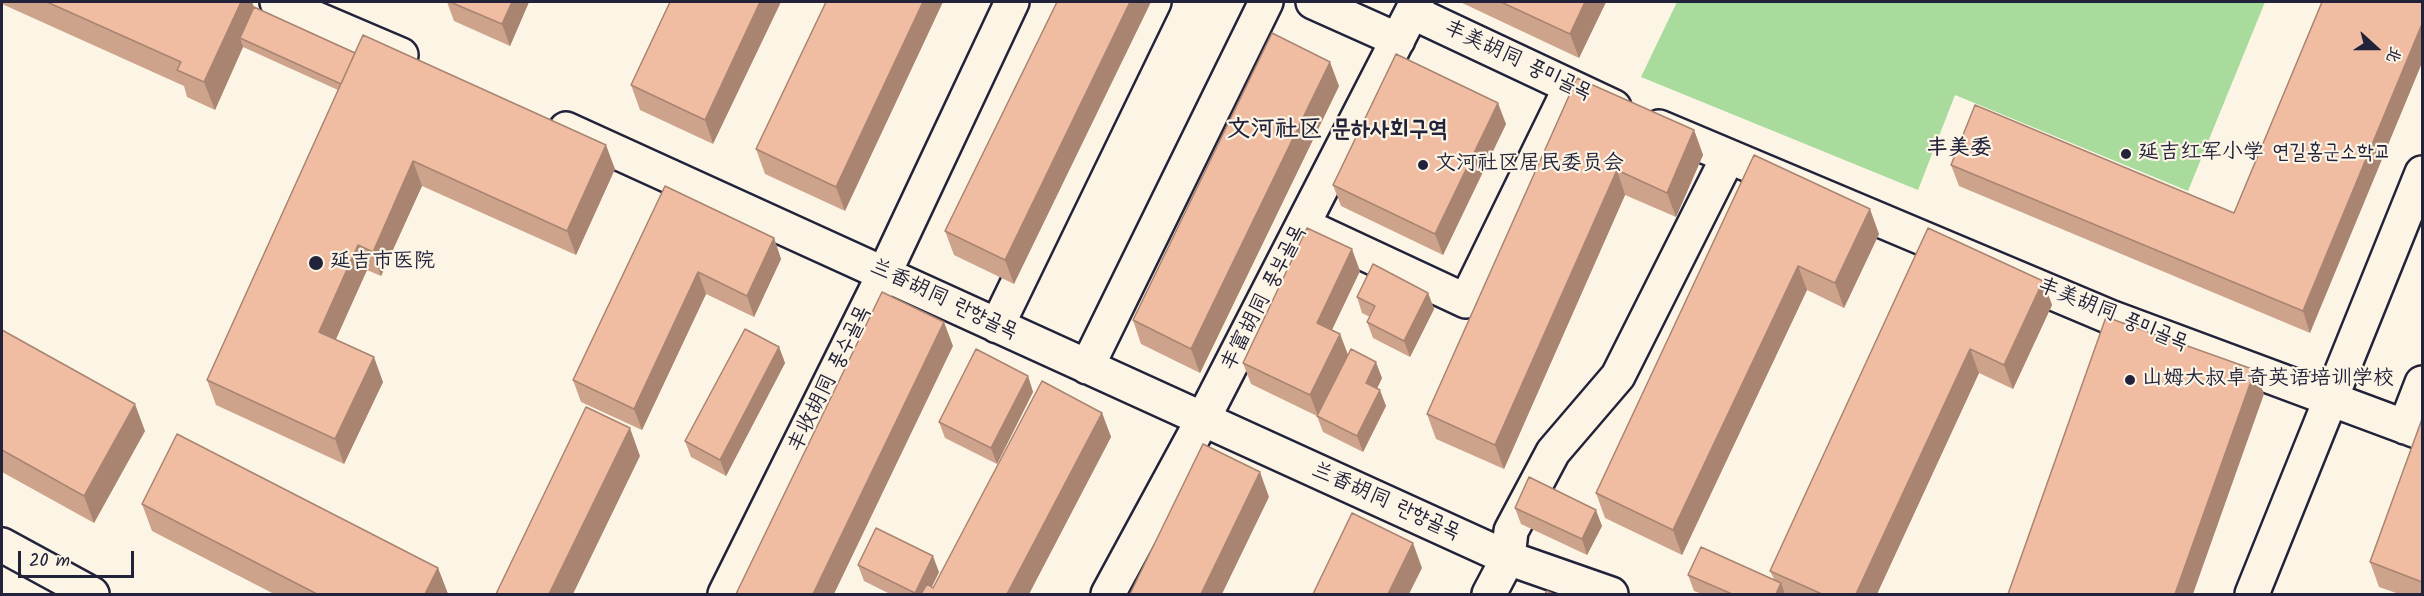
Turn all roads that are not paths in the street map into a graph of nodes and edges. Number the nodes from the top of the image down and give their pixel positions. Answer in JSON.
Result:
{"nodes":[{"id":1,"x":277,"y":2,"type":"edge"},
{"id":2,"x":1012,"y":2,"type":"edge"},
{"id":3,"x":1154,"y":2,"type":"edge"},
{"id":4,"x":1266,"y":2,"type":"edge"},
{"id":5,"x":1313,"y":2,"type":"edge"},
{"id":6,"x":1409,"y":18,"type":"edge"},
{"id":7,"x":431,"y":68,"type":"edge"},
{"id":8,"x":1570,"y":88,"type":"junction"},
{"id":9,"x":539,"y":117,"type":"edge"},
{"id":10,"x":1728,"y":157,"type":"junction"},
{"id":11,"x":2422,"y":173,"type":"edge"},
{"id":12,"x":1303,"y":225,"type":"junction"},
{"id":13,"x":884,"y":274,"type":"junction"},
{"id":14,"x":997,"y":326,"type":"junction"},
{"id":15,"x":1087,"y":366,"type":"junction"},
{"id":16,"x":2422,"y":383,"type":"edge"},
{"id":17,"x":2332,"y":399,"type":"junction"},
{"id":18,"x":1203,"y":419,"type":"junction"},
{"id":19,"x":2414,"y":430,"type":"edge"},
{"id":20,"x":2,"y":545,"type":"edge"},
{"id":21,"x":1508,"y":558,"type":"junction"},
{"id":22,"x":77,"y":591,"type":"edge"},
{"id":23,"x":725,"y":594,"type":"edge"},
{"id":24,"x":1108,"y":594,"type":"edge"},
{"id":25,"x":1489,"y":594,"type":"edge"},
{"id":26,"x":1611,"y":594,"type":"edge"},
{"id":27,"x":2252,"y":594,"type":"edge"}],
"edges":[{"from":1,"to":7,"type":"street"},
{"from":2,"to":13,"type":"street","name":"丰收胡同 풍수골목"},
{"from":3,"to":14,"type":"street"},
{"from":4,"to":15,"type":"street"},
{"from":5,"to":6,"type":"street","name":"丰美胡同 풍미골목"},
{"from":6,"to":8,"type":"street","name":"丰美胡同 풍미골목"},
{"from":6,"to":12,"type":"street","name":"丰富胡同 풍부골목"},
{"from":8,"to":10,"type":"street","name":"丰美胡同 풍미골목"},
{"from":8,"to":12,"type":"street"},
{"from":9,"to":13,"type":"street","name":"兰香胡同 란향골목"},
{"from":10,"to":17,"type":"street","name":"丰美胡同 풍미골목"},
{"from":10,"to":21,"type":"street"},
{"from":11,"to":17,"type":"street"},
{"from":12,"to":18,"type":"street","name":"丰富胡同 풍부골목"},
{"from":13,"to":14,"type":"street","name":"兰香胡同 란향골목"},
{"from":13,"to":23,"type":"street","name":"丰收胡同 풍수골목"},
{"from":14,"to":15,"type":"street","name":"兰香胡同 란향골목"},
{"from":15,"to":18,"type":"street","name":"兰香胡同 란향골목"},
{"from":16,"to":19,"type":"street"},
{"from":17,"to":19,"type":"street","name":"丰美胡同 풍미골목"},
{"from":17,"to":27,"type":"street"},
{"from":18,"to":21,"type":"street","name":"兰香胡同 란향골목"},
{"from":18,"to":24,"type":"street","name":"丰富胡同 풍부골목"},
{"from":20,"to":22,"type":"street"},
{"from":21,"to":25,"type":"street"},
{"from":21,"to":26,"type":"street","name":"兰香胡同 란향골목"}]}
